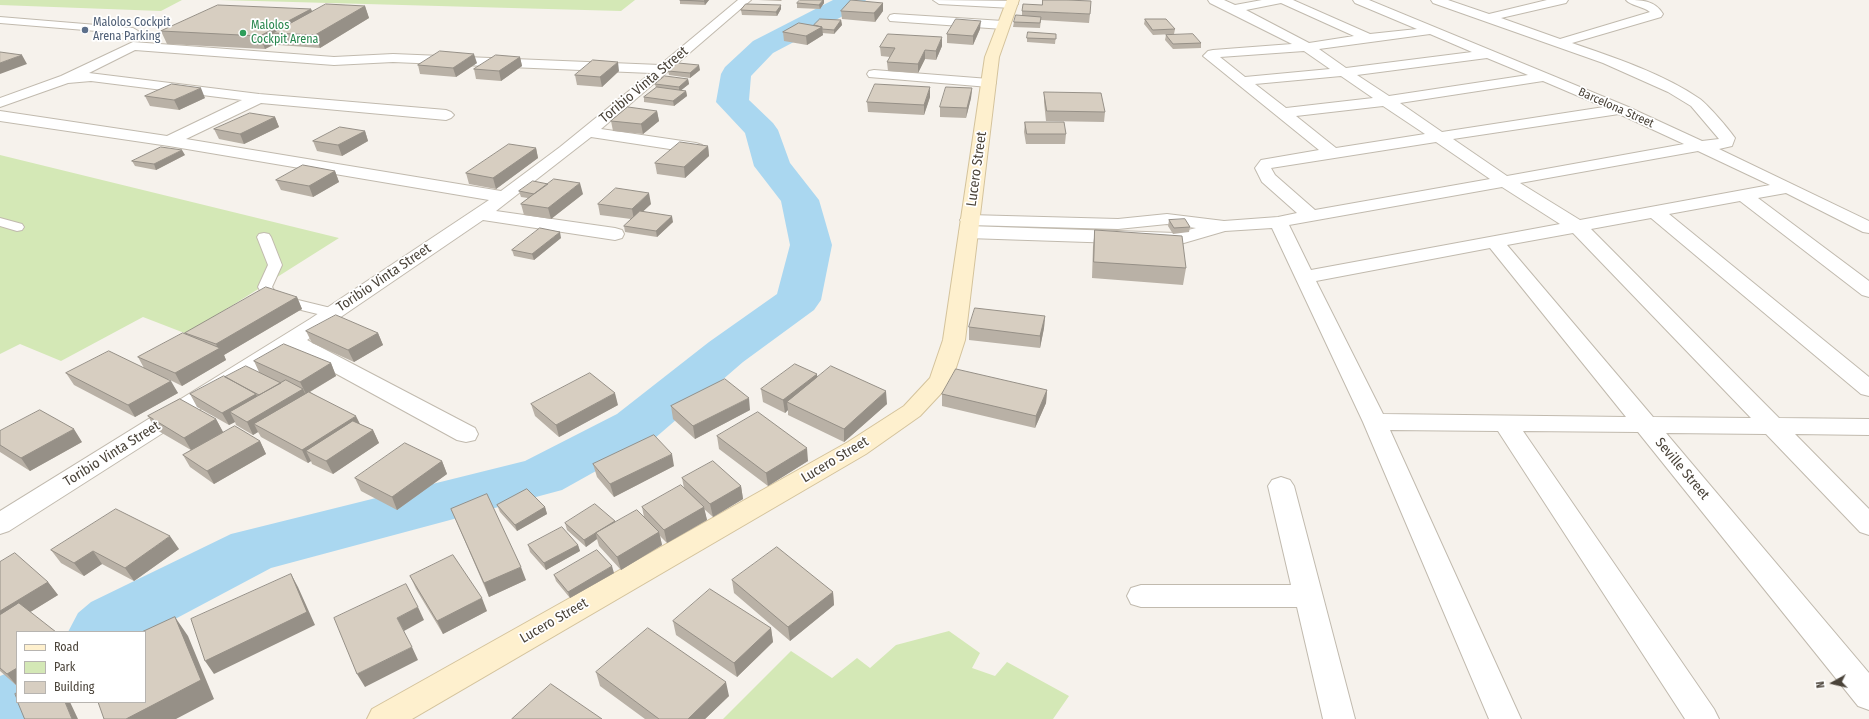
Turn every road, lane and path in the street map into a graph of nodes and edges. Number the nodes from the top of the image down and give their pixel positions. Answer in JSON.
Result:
{"nodes":[{"id":1,"x":745,"y":0,"type":"edge"},
{"id":2,"x":939,"y":0,"type":"edge"},
{"id":3,"x":1214,"y":0,"type":"edge"},
{"id":4,"x":1280,"y":0,"type":"edge"},
{"id":5,"x":1283,"y":0,"type":"edge"},
{"id":6,"x":1359,"y":0,"type":"edge"},
{"id":7,"x":1437,"y":0,"type":"edge"},
{"id":8,"x":1562,"y":0,"type":"edge"},
{"id":9,"x":1632,"y":0,"type":"edge"},
{"id":10,"x":1012,"y":2,"type":"edge"},
{"id":11,"x":1234,"y":9,"type":"junction"},
{"id":12,"x":894,"y":18,"type":"dead end"},
{"id":13,"x":1487,"y":18,"type":"junction"},
{"id":14,"x":0,"y":20,"type":"edge"},
{"id":15,"x":1003,"y":25,"type":"junction"},
{"id":16,"x":134,"y":31,"type":"dead end"},
{"id":17,"x":1429,"y":31,"type":"junction"},
{"id":18,"x":1368,"y":38,"type":"junction"},
{"id":19,"x":1559,"y":43,"type":"junction"},
{"id":20,"x":1306,"y":47,"type":"junction"},
{"id":21,"x":1488,"y":54,"type":"junction"},
{"id":22,"x":662,"y":69,"type":"junction"},
{"id":23,"x":1344,"y":72,"type":"junction"},
{"id":24,"x":874,"y":74,"type":"dead end"},
{"id":25,"x":1545,"y":77,"type":"junction"},
{"id":26,"x":66,"y":79,"type":"junction"},
{"id":27,"x":1243,"y":81,"type":"junction"},
{"id":28,"x":989,"y":83,"type":"junction"},
{"id":29,"x":259,"y":98,"type":"junction"},
{"id":30,"x":1386,"y":101,"type":"junction"},
{"id":31,"x":0,"y":103,"type":"edge"},
{"id":32,"x":1621,"y":109,"type":"junction"},
{"id":33,"x":1284,"y":113,"type":"junction"},
{"id":34,"x":446,"y":115,"type":"dead end"},
{"id":35,"x":0,"y":116,"type":"edge"},
{"id":36,"x":588,"y":132,"type":"junction"},
{"id":37,"x":1438,"y":137,"type":"junction"},
{"id":38,"x":169,"y":141,"type":"junction"},
{"id":39,"x":1700,"y":146,"type":"junction"},
{"id":40,"x":696,"y":148,"type":"edge"},
{"id":41,"x":1333,"y":153,"type":"junction"},
{"id":42,"x":1504,"y":181,"type":"junction"},
{"id":43,"x":1788,"y":187,"type":"junction"},
{"id":44,"x":1744,"y":196,"type":"junction"},
{"id":45,"x":504,"y":197,"type":"junction"},
{"id":46,"x":1654,"y":212,"type":"junction"},
{"id":47,"x":479,"y":214,"type":"junction"},
{"id":48,"x":1311,"y":216,"type":"junction"},
{"id":49,"x":0,"y":222,"type":"edge"},
{"id":50,"x":1278,"y":222,"type":"junction"},
{"id":51,"x":969,"y":226,"type":"junction"},
{"id":52,"x":1578,"y":226,"type":"junction"},
{"id":53,"x":17,"y":227,"type":"dead end"},
{"id":54,"x":1869,"y":228,"type":"edge"},
{"id":55,"x":615,"y":234,"type":"dead end"},
{"id":56,"x":264,"y":237,"type":"dead end"},
{"id":57,"x":1495,"y":242,"type":"junction"},
{"id":58,"x":1305,"y":277,"type":"junction"},
{"id":59,"x":1869,"y":291,"type":"edge"},
{"id":60,"x":334,"y":313,"type":"junction"},
{"id":61,"x":292,"y":341,"type":"junction"},
{"id":62,"x":1869,"y":389,"type":"edge"},
{"id":63,"x":1375,"y":422,"type":"junction"},
{"id":64,"x":1505,"y":423,"type":"junction"},
{"id":65,"x":1645,"y":425,"type":"junction"},
{"id":66,"x":1774,"y":426,"type":"junction"},
{"id":67,"x":1869,"y":427,"type":"edge"},
{"id":68,"x":466,"y":434,"type":"dead end"},
{"id":69,"x":1281,"y":486,"type":"dead end"},
{"id":70,"x":0,"y":524,"type":"edge"},
{"id":71,"x":1869,"y":525,"type":"edge"},
{"id":72,"x":1141,"y":596,"type":"dead end"},
{"id":73,"x":1308,"y":596,"type":"junction"},
{"id":74,"x":1869,"y":696,"type":"edge"},
{"id":75,"x":383,"y":719,"type":"edge"},
{"id":76,"x":1339,"y":719,"type":"edge"},
{"id":77,"x":1505,"y":719,"type":"edge"},
{"id":78,"x":1703,"y":719,"type":"edge"}],
"edges":[{"from":1,"to":22,"type":"street","name":"Toribio Vinta Street"},
{"from":2,"to":10,"type":"street"},
{"from":3,"to":11,"type":"street"},
{"from":4,"to":11,"type":"street"},
{"from":5,"to":18,"type":"street"},
{"from":6,"to":17,"type":"street","name":"Barcelona Street"},
{"from":7,"to":13,"type":"street"},
{"from":8,"to":13,"type":"street"},
{"from":9,"to":19,"type":"street"},
{"from":10,"to":15,"type":"street","name":"Lucero Street"},
{"from":11,"to":20,"type":"street"},
{"from":12,"to":15,"type":"street"},
{"from":13,"to":19,"type":"street"},
{"from":14,"to":16,"type":"lane"},
{"from":15,"to":28,"type":"street","name":"Lucero Street"},
{"from":17,"to":18,"type":"street"},
{"from":17,"to":21,"type":"street","name":"Barcelona Street"},
{"from":18,"to":20,"type":"street"},
{"from":19,"to":39,"type":"street"},
{"from":20,"to":23,"type":"street"},
{"from":20,"to":27,"type":"street"},
{"from":21,"to":23,"type":"street"},
{"from":21,"to":25,"type":"street","name":"Barcelona Street"},
{"from":22,"to":26,"type":"street"},
{"from":22,"to":36,"type":"street","name":"Toribio Vinta Street"},
{"from":23,"to":27,"type":"street"},
{"from":23,"to":30,"type":"street"},
{"from":24,"to":28,"type":"street"},
{"from":25,"to":30,"type":"street"},
{"from":25,"to":32,"type":"street","name":"Barcelona Street"},
{"from":26,"to":29,"type":"street"},
{"from":26,"to":31,"type":"street"},
{"from":27,"to":33,"type":"street"},
{"from":28,"to":51,"type":"street","name":"Lucero Street"},
{"from":29,"to":34,"type":"street"},
{"from":29,"to":38,"type":"street"},
{"from":30,"to":33,"type":"street"},
{"from":30,"to":37,"type":"street"},
{"from":32,"to":37,"type":"street"},
{"from":32,"to":39,"type":"street","name":"Barcelona Street"},
{"from":33,"to":41,"type":"street"},
{"from":35,"to":38,"type":"street"},
{"from":36,"to":40,"type":"street"},
{"from":36,"to":45,"type":"street","name":"Toribio Vinta Street"},
{"from":37,"to":41,"type":"street"},
{"from":37,"to":42,"type":"street"},
{"from":38,"to":45,"type":"street"},
{"from":39,"to":42,"type":"street"},
{"from":39,"to":43,"type":"street","name":"Barcelona Street"},
{"from":41,"to":48,"type":"street"},
{"from":42,"to":48,"type":"street"},
{"from":42,"to":52,"type":"street"},
{"from":43,"to":44,"type":"street"},
{"from":43,"to":54,"type":"street","name":"Barcelona Street"},
{"from":44,"to":46,"type":"street"},
{"from":44,"to":59,"type":"street"},
{"from":45,"to":47,"type":"street","name":"Toribio Vinta Street"},
{"from":46,"to":52,"type":"street"},
{"from":46,"to":62,"type":"street"},
{"from":47,"to":55,"type":"street"},
{"from":47,"to":60,"type":"street","name":"Toribio Vinta Street"},
{"from":48,"to":50,"type":"street"},
{"from":49,"to":53,"type":"lane"},
{"from":50,"to":51,"type":"street"},
{"from":50,"to":58,"type":"street"},
{"from":51,"to":75,"type":"street","name":"Lucero Street"},
{"from":52,"to":57,"type":"street"},
{"from":52,"to":66,"type":"street"},
{"from":56,"to":60,"type":"lane"},
{"from":57,"to":58,"type":"street"},
{"from":57,"to":65,"type":"street","name":"Seville Street"},
{"from":58,"to":63,"type":"street"},
{"from":60,"to":61,"type":"street","name":"Toribio Vinta Street"},
{"from":61,"to":68,"type":"street"},
{"from":61,"to":70,"type":"street","name":"Toribio Vinta Street"},
{"from":63,"to":64,"type":"street"},
{"from":63,"to":77,"type":"street"},
{"from":64,"to":65,"type":"street"},
{"from":64,"to":78,"type":"street"},
{"from":65,"to":66,"type":"street"},
{"from":65,"to":74,"type":"street","name":"Seville Street"},
{"from":66,"to":67,"type":"street"},
{"from":66,"to":71,"type":"street"},
{"from":69,"to":73,"type":"street"},
{"from":72,"to":73,"type":"street"},
{"from":73,"to":76,"type":"street"}]}
